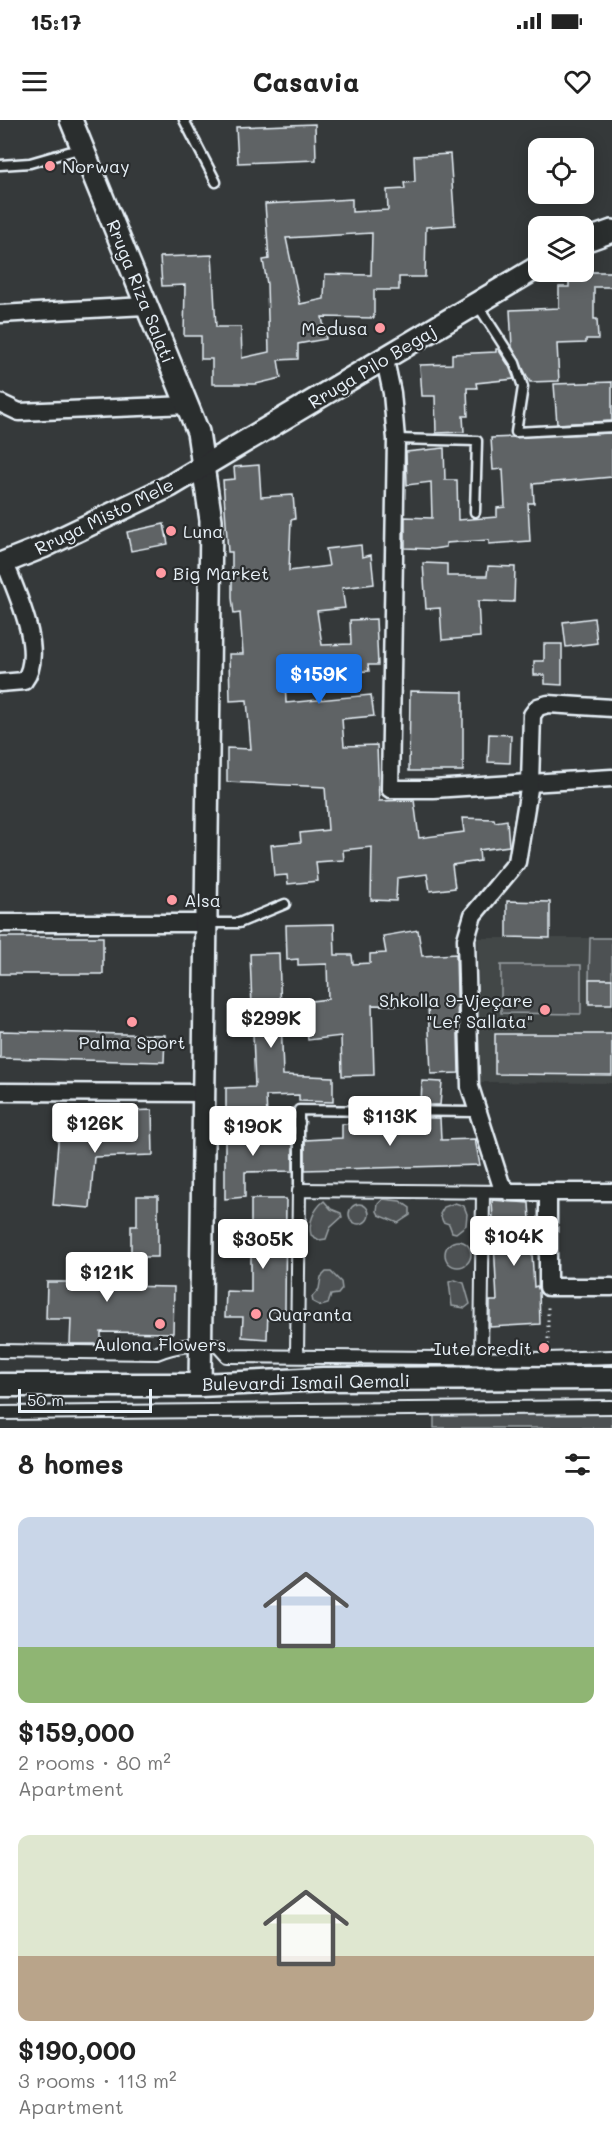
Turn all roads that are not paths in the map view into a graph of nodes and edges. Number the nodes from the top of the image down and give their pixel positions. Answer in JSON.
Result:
{"nodes":[{"id":1,"x":71,"y":120,"type":"edge"},
{"id":2,"x":184,"y":120,"type":"edge"},
{"id":3,"x":82,"y":148,"type":"junction"},
{"id":4,"x":0,"y":165,"type":"edge"},
{"id":5,"x":216,"y":182,"type":"dead end"},
{"id":6,"x":612,"y":223,"type":"edge"},
{"id":7,"x":596,"y":236,"type":"edge"},
{"id":8,"x":528,"y":273,"type":"edge"},
{"id":9,"x":477,"y":304,"type":"junction"},
{"id":10,"x":145,"y":306,"type":"junction"},
{"id":11,"x":0,"y":314,"type":"edge"},
{"id":12,"x":385,"y":360,"type":"junction"},
{"id":13,"x":0,"y":403,"type":"edge"},
{"id":14,"x":188,"y":405,"type":"junction"},
{"id":15,"x":612,"y":427,"type":"edge"},
{"id":16,"x":396,"y":439,"type":"junction"},
{"id":17,"x":205,"y":464,"type":"junction"},
{"id":18,"x":475,"y":512,"type":"dead end"},
{"id":19,"x":2,"y":564,"type":"edge"},
{"id":20,"x":0,"y":683,"type":"edge"},
{"id":21,"x":612,"y":708,"type":"edge"},
{"id":22,"x":612,"y":778,"type":"edge"},
{"id":23,"x":530,"y":783,"type":"junction"},
{"id":24,"x":285,"y":904,"type":"dead end"},
{"id":25,"x":0,"y":923,"type":"edge"},
{"id":26,"x":208,"y":923,"type":"junction"},
{"id":27,"x":0,"y":1092,"type":"edge"},
{"id":28,"x":205,"y":1093,"type":"junction"},
{"id":29,"x":476,"y":1112,"type":"junction"},
{"id":30,"x":205,"y":1122,"type":"junction"},
{"id":31,"x":300,"y":1123,"type":"junction"},
{"id":32,"x":299,"y":1190,"type":"junction"},
{"id":33,"x":483,"y":1192,"type":"junction"},
{"id":34,"x":509,"y":1192,"type":"junction"},
{"id":35,"x":548,"y":1192,"type":"junction"},
{"id":36,"x":612,"y":1192,"type":"edge"},
{"id":37,"x":612,"y":1287,"type":"edge"},
{"id":38,"x":202,"y":1344,"type":"junction"},
{"id":39,"x":0,"y":1351,"type":"edge"},
{"id":40,"x":297,"y":1355,"type":"junction"},
{"id":41,"x":612,"y":1357,"type":"edge"},
{"id":42,"x":481,"y":1359,"type":"junction"},
{"id":43,"x":612,"y":1378,"type":"edge"},
{"id":44,"x":0,"y":1385,"type":"edge"},
{"id":45,"x":200,"y":1385,"type":"junction"},
{"id":46,"x":612,"y":1407,"type":"edge"},
{"id":47,"x":0,"y":1413,"type":"edge"}],
"edges":[{"from":1,"to":3,"type":"street","name":"Rruga Riza Salati"},
{"from":2,"to":5,"type":"lane"},
{"from":3,"to":4,"type":"lane"},
{"from":3,"to":10,"type":"street","name":"Rruga Riza Salati"},
{"from":6,"to":7,"type":"street"},
{"from":8,"to":9,"type":"street","name":"Rruga Pilo Begaj"},
{"from":9,"to":12,"type":"street","name":"Rruga Pilo Begaj"},
{"from":9,"to":15,"type":"lane"},
{"from":10,"to":11,"type":"street"},
{"from":10,"to":14,"type":"street","name":"Rruga Riza Salati"},
{"from":12,"to":16,"type":"street"},
{"from":12,"to":17,"type":"street","name":"Rruga Pilo Begaj"},
{"from":13,"to":14,"type":"street"},
{"from":14,"to":17,"type":"street","name":"Rruga Riza Salati"},
{"from":16,"to":18,"type":"lane"},
{"from":16,"to":23,"type":"street"},
{"from":17,"to":19,"type":"street","name":"Rruga Misto Mele"},
{"from":17,"to":26,"type":"street","name":"Rruga Riza Salati"},
{"from":19,"to":20,"type":"street"},
{"from":21,"to":23,"type":"street"},
{"from":22,"to":23,"type":"street"},
{"from":23,"to":29,"type":"street"},
{"from":24,"to":26,"type":"lane"},
{"from":25,"to":26,"type":"street"},
{"from":26,"to":28,"type":"street","name":"Rruga Riza Salati"},
{"from":27,"to":28,"type":"street"},
{"from":28,"to":30,"type":"street","name":"Rruga Riza Salati"},
{"from":29,"to":31,"type":"lane"},
{"from":29,"to":34,"type":"street"},
{"from":30,"to":31,"type":"lane"},
{"from":30,"to":38,"type":"street","name":"Rruga Riza Salati"},
{"from":31,"to":32,"type":"lane"},
{"from":32,"to":33,"type":"street"},
{"from":32,"to":40,"type":"street"},
{"from":33,"to":34,"type":"street"},
{"from":33,"to":42,"type":"street"},
{"from":34,"to":35,"type":"street"},
{"from":35,"to":36,"type":"street"},
{"from":35,"to":37,"type":"street"},
{"from":38,"to":39,"type":"street"},
{"from":38,"to":40,"type":"street"},
{"from":38,"to":45,"type":"street","name":"Rruga Riza Salati"},
{"from":40,"to":42,"type":"street"},
{"from":41,"to":42,"type":"street"},
{"from":43,"to":45,"type":"main road","name":"Bulevardi Ismail Qemali"},
{"from":44,"to":45,"type":"main road","name":"Bulevardi Ismail Qemali"},
{"from":46,"to":47,"type":"street","name":"Bulevardi Ismail Qemali"}]}
